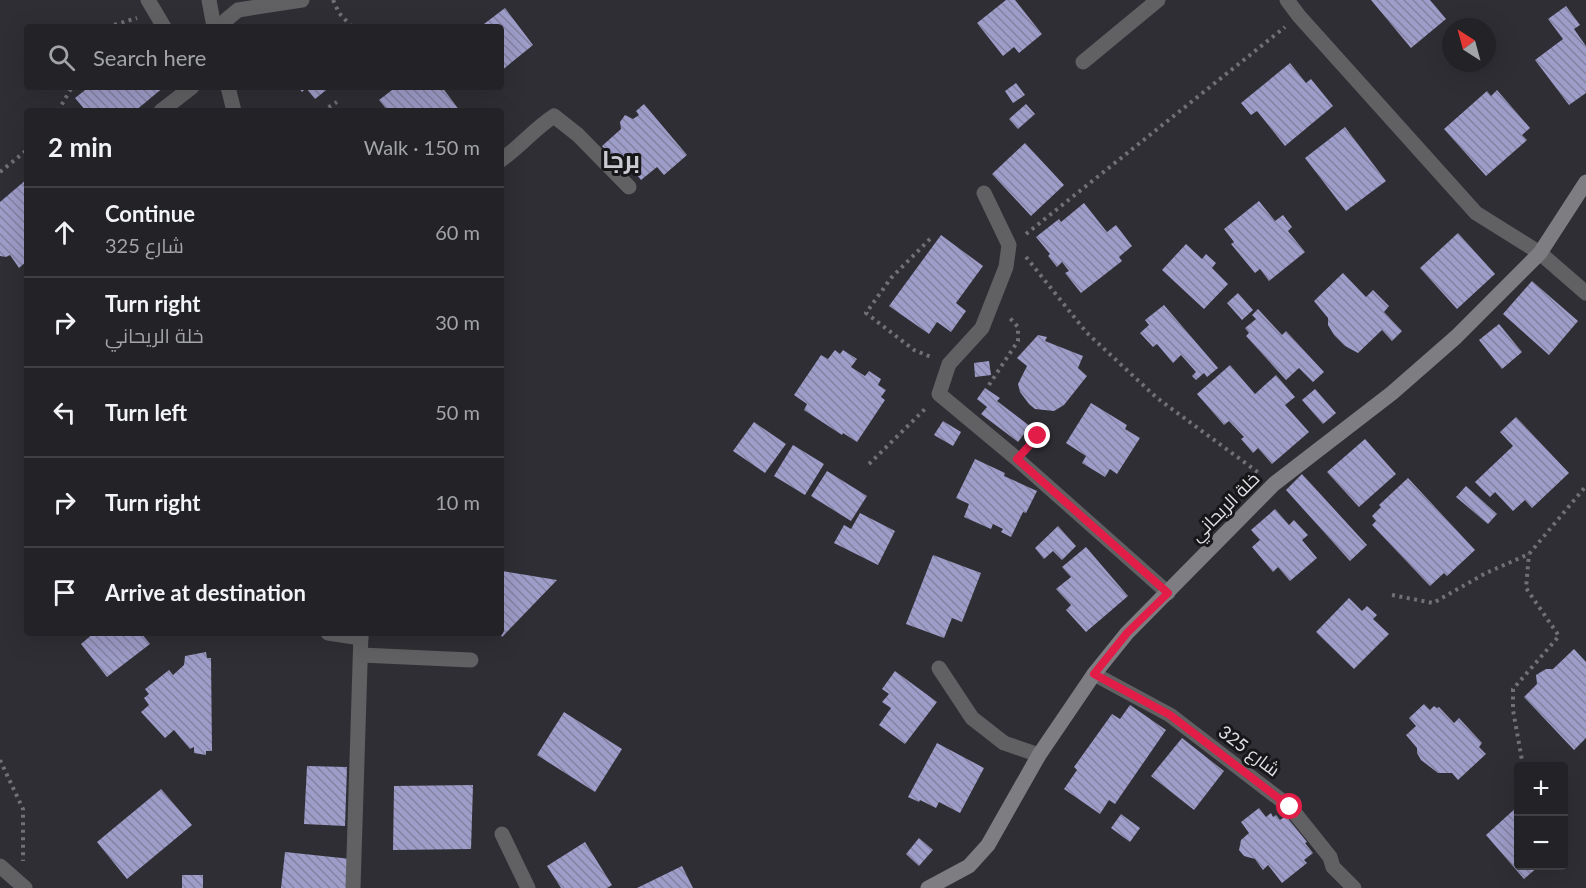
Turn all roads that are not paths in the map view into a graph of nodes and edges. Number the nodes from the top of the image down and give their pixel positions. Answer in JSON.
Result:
{"nodes":[{"id":1,"x":148,"y":0,"type":"edge"},
{"id":2,"x":208,"y":0,"type":"edge"},
{"id":3,"x":302,"y":0,"type":"edge"},
{"id":4,"x":1158,"y":0,"type":"edge"},
{"id":5,"x":1287,"y":0,"type":"edge"},
{"id":6,"x":162,"y":24,"type":"edge"},
{"id":7,"x":213,"y":24,"type":"edge"},
{"id":8,"x":226,"y":24,"type":"edge"},
{"id":9,"x":1083,"y":62,"type":"dead end"},
{"id":10,"x":188,"y":90,"type":"edge"},
{"id":11,"x":229,"y":90,"type":"edge"},
{"id":12,"x":165,"y":108,"type":"edge"},
{"id":13,"x":233,"y":108,"type":"edge"},
{"id":14,"x":504,"y":158,"type":"edge"},
{"id":15,"x":1586,"y":182,"type":"edge"},
{"id":16,"x":629,"y":187,"type":"dead end"},
{"id":17,"x":984,"y":193,"type":"dead end"},
{"id":18,"x":1540,"y":253,"type":"junction"},
{"id":19,"x":1586,"y":293,"type":"edge"},
{"id":20,"x":1168,"y":593,"type":"junction"},
{"id":21,"x":361,"y":636,"type":"edge"},
{"id":22,"x":361,"y":655,"type":"junction"},
{"id":23,"x":471,"y":660,"type":"dead end"},
{"id":24,"x":939,"y":668,"type":"dead end"},
{"id":25,"x":1094,"y":674,"type":"junction"},
{"id":26,"x":1039,"y":755,"type":"junction"},
{"id":27,"x":502,"y":834,"type":"dead end"},
{"id":28,"x":0,"y":866,"type":"edge"},
{"id":29,"x":24,"y":887,"type":"edge"},
{"id":30,"x":353,"y":888,"type":"edge"},
{"id":31,"x":528,"y":888,"type":"edge"},
{"id":32,"x":928,"y":888,"type":"edge"},
{"id":33,"x":1354,"y":888,"type":"edge"}],
"edges":[{"from":1,"to":6,"type":"street"},
{"from":2,"to":7,"type":"street"},
{"from":3,"to":8,"type":"street"},
{"from":4,"to":9,"type":"street"},
{"from":5,"to":18,"type":"street"},
{"from":10,"to":12,"type":"street"},
{"from":11,"to":13,"type":"street"},
{"from":14,"to":16,"type":"street"},
{"from":15,"to":18,"type":"main road","name":"خلة الريحاني"},
{"from":17,"to":20,"type":"street"},
{"from":18,"to":19,"type":"street"},
{"from":18,"to":20,"type":"main road","name":"خلة الريحاني"},
{"from":20,"to":25,"type":"main road","name":"خلة الريحاني"},
{"from":21,"to":22,"type":"street"},
{"from":22,"to":23,"type":"street"},
{"from":22,"to":30,"type":"street"},
{"from":24,"to":26,"type":"street"},
{"from":25,"to":26,"type":"main road","name":"خلة الريحاني"},
{"from":25,"to":33,"type":"street","name":"شارع 325"},
{"from":26,"to":32,"type":"main road","name":"خلة الريحاني"},
{"from":27,"to":31,"type":"street"},
{"from":28,"to":29,"type":"street"}]}
